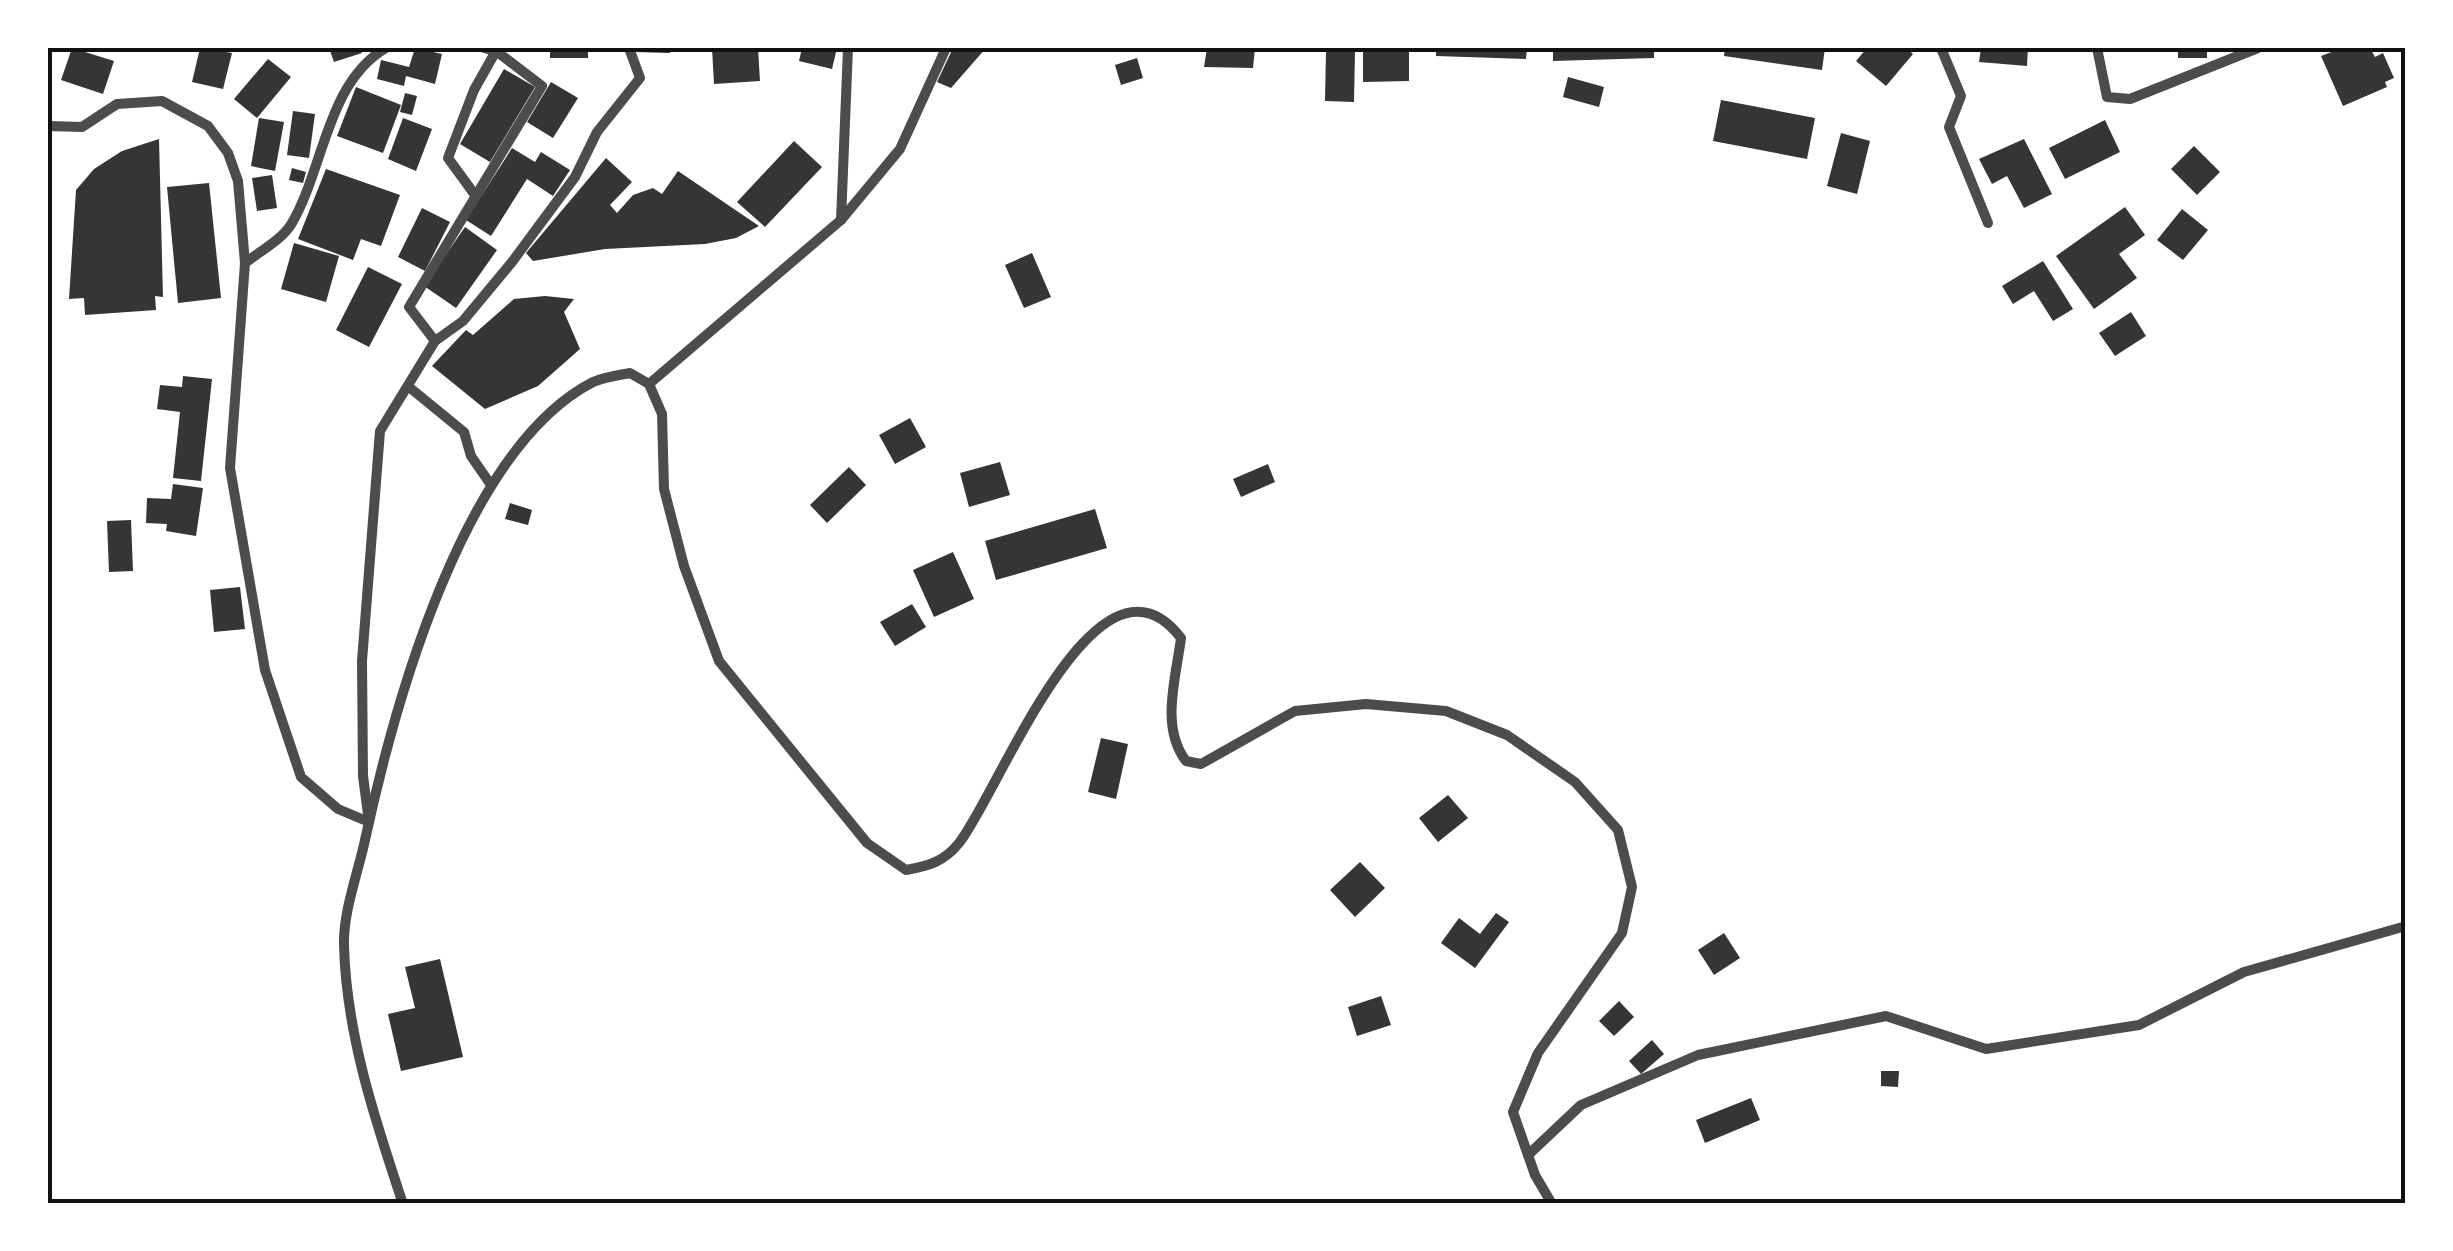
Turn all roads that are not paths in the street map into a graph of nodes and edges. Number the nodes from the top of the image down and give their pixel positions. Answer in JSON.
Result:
{"nodes":[{"id":1,"x":386,"y":48,"type":"edge"},
{"id":2,"x":484,"y":48,"type":"edge"},
{"id":3,"x":629,"y":48,"type":"edge"},
{"id":4,"x":848,"y":48,"type":"edge"},
{"id":5,"x":946,"y":48,"type":"edge"},
{"id":6,"x":1941,"y":48,"type":"edge"},
{"id":7,"x":2098,"y":48,"type":"edge"},
{"id":8,"x":2258,"y":48,"type":"edge"},
{"id":9,"x":496,"y":51,"type":"junction"},
{"id":10,"x":48,"y":126,"type":"edge"},
{"id":11,"x":475,"y":194,"type":"junction"},
{"id":12,"x":841,"y":220,"type":"junction"},
{"id":13,"x":1988,"y":223,"type":"dead end"},
{"id":14,"x":245,"y":264,"type":"junction"},
{"id":15,"x":435,"y":341,"type":"junction"},
{"id":16,"x":649,"y":384,"type":"junction"},
{"id":17,"x":409,"y":387,"type":"junction"},
{"id":18,"x":491,"y":485,"type":"junction"},
{"id":19,"x":369,"y":822,"type":"junction"},
{"id":20,"x":2406,"y":926,"type":"edge"},
{"id":21,"x":1528,"y":1155,"type":"junction"},
{"id":22,"x":403,"y":1204,"type":"edge"},
{"id":23,"x":1552,"y":1204,"type":"edge"}],
"edges":[{"from":1,"to":14,"type":"street"},
{"from":2,"to":9,"type":"street"},
{"from":3,"to":15,"type":"street"},
{"from":4,"to":12,"type":"street"},
{"from":5,"to":12,"type":"street"},
{"from":6,"to":13,"type":"street"},
{"from":7,"to":8,"type":"street"},
{"from":9,"to":11,"type":"street"},
{"from":9,"to":11,"type":"street"},
{"from":10,"to":14,"type":"street"},
{"from":11,"to":15,"type":"street"},
{"from":12,"to":16,"type":"street"},
{"from":14,"to":19,"type":"street"},
{"from":15,"to":17,"type":"street"},
{"from":16,"to":18,"type":"street"},
{"from":16,"to":21,"type":"street"},
{"from":17,"to":18,"type":"street"},
{"from":17,"to":19,"type":"street"},
{"from":18,"to":19,"type":"street"},
{"from":19,"to":22,"type":"street"},
{"from":20,"to":21,"type":"street"},
{"from":21,"to":23,"type":"street"}]}
